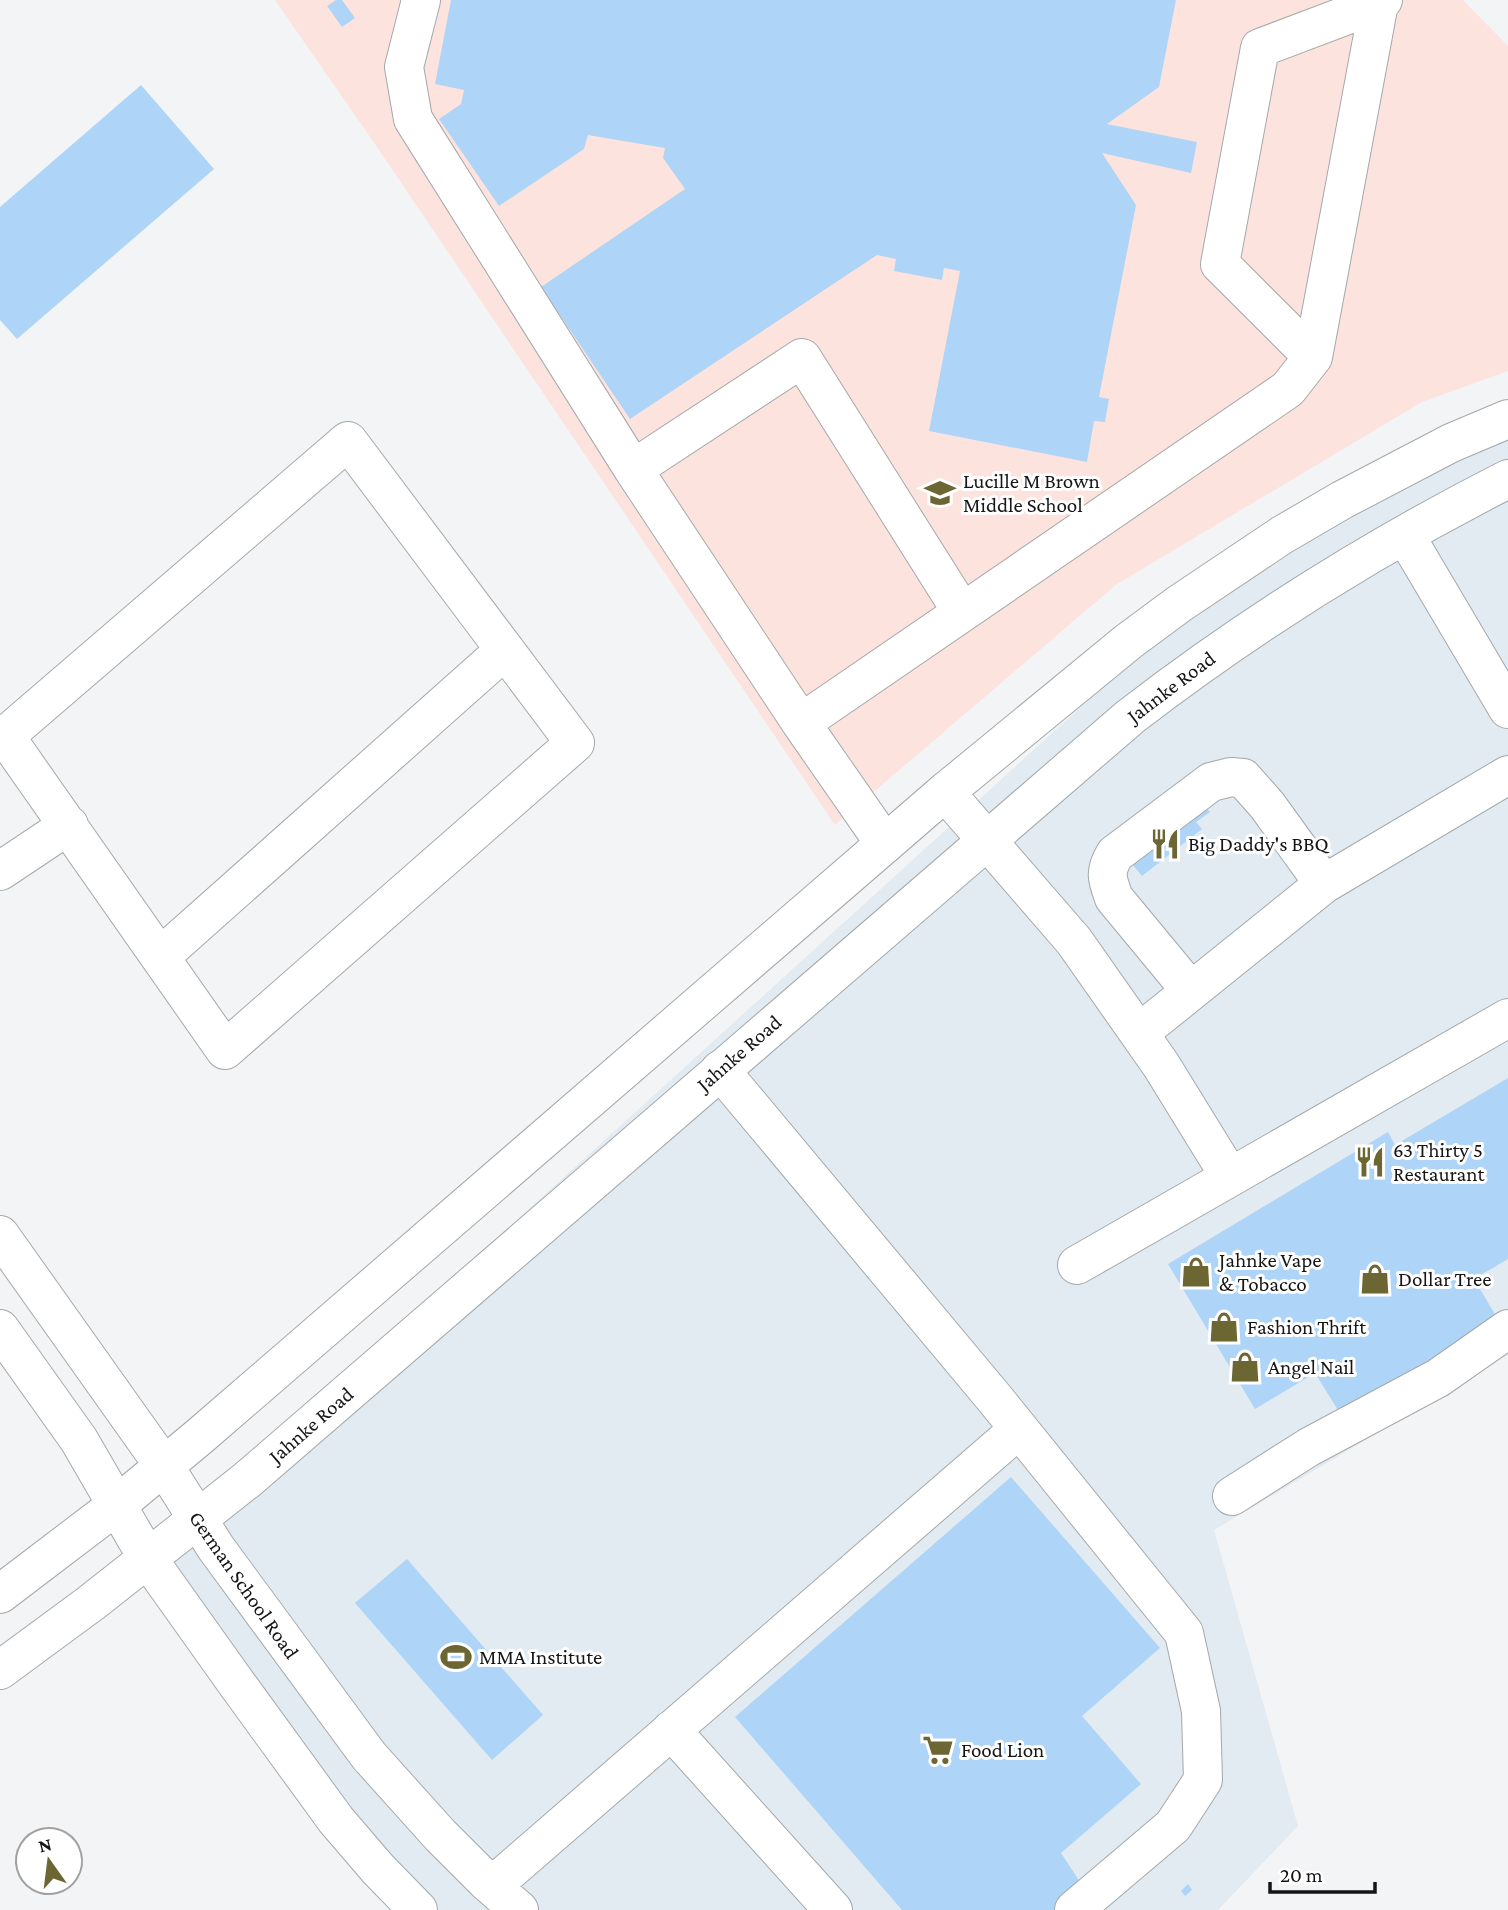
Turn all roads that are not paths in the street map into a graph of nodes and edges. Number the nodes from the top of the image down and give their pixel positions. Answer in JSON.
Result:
{"nodes":[{"id":1,"x":421,"y":0,"type":"edge"},
{"id":2,"x":1381,"y":1,"type":"edge"},
{"id":3,"x":1313,"y":357,"type":"junction"},
{"id":4,"x":1508,"y":419,"type":"edge"},
{"id":5,"x":632,"y":469,"type":"junction"},
{"id":6,"x":1508,"y":479,"type":"edge"},
{"id":7,"x":1405,"y":535,"type":"junction"},
{"id":8,"x":962,"y":612,"type":"junction"},
{"id":9,"x":505,"y":650,"type":"junction"},
{"id":10,"x":1508,"y":709,"type":"edge"},
{"id":11,"x":801,"y":723,"type":"junction"},
{"id":12,"x":1508,"y":775,"type":"edge"},
{"id":13,"x":945,"y":792,"type":"junction"},
{"id":14,"x":69,"y":825,"type":"junction"},
{"id":15,"x":987,"y":839,"type":"junction"},
{"id":16,"x":885,"y":844,"type":"junction"},
{"id":17,"x":0,"y":871,"type":"edge"},
{"id":18,"x":1324,"y":884,"type":"junction"},
{"id":19,"x":160,"y":957,"type":"junction"},
{"id":20,"x":1191,"y":991,"type":"junction"},
{"id":21,"x":1508,"y":1017,"type":"edge"},
{"id":22,"x":1139,"y":1033,"type":"junction"},
{"id":23,"x":720,"y":1070,"type":"junction"},
{"id":24,"x":1230,"y":1177,"type":"junction"},
{"id":25,"x":0,"y":1235,"type":"edge"},
{"id":26,"x":1077,"y":1265,"type":"dead end"},
{"id":27,"x":0,"y":1329,"type":"edge"},
{"id":28,"x":1508,"y":1329,"type":"edge"},
{"id":29,"x":1019,"y":1429,"type":"junction"},
{"id":30,"x":164,"y":1466,"type":"junction"},
{"id":31,"x":1231,"y":1496,"type":"dead end"},
{"id":32,"x":117,"y":1505,"type":"junction"},
{"id":33,"x":197,"y":1521,"type":"junction"},
{"id":34,"x":148,"y":1559,"type":"junction"},
{"id":35,"x":0,"y":1594,"type":"edge"},
{"id":36,"x":0,"y":1670,"type":"edge"},
{"id":37,"x":671,"y":1730,"type":"junction"},
{"id":38,"x":505,"y":1898,"type":"edge"},
{"id":39,"x":418,"y":1910,"type":"edge"},
{"id":40,"x":833,"y":1910,"type":"edge"},
{"id":41,"x":1074,"y":1910,"type":"edge"}],
"edges":[{"from":1,"to":5,"type":"main road"},
{"from":2,"to":3,"type":"main road"},
{"from":2,"to":3,"type":"main road"},
{"from":3,"to":8,"type":"main road"},
{"from":4,"to":13,"type":"main road"},
{"from":5,"to":8,"type":"main road"},
{"from":5,"to":11,"type":"main road"},
{"from":6,"to":7,"type":"main road","name":"Jahnke Road"},
{"from":7,"to":10,"type":"main road"},
{"from":7,"to":15,"type":"main road","name":"Jahnke Road"},
{"from":8,"to":11,"type":"main road"},
{"from":9,"to":14,"type":"main road"},
{"from":9,"to":19,"type":"main road"},
{"from":9,"to":19,"type":"main road"},
{"from":11,"to":16,"type":"main road"},
{"from":12,"to":18,"type":"main road"},
{"from":13,"to":15,"type":"main road"},
{"from":13,"to":16,"type":"main road"},
{"from":14,"to":17,"type":"main road"},
{"from":14,"to":19,"type":"main road"},
{"from":15,"to":22,"type":"main road"},
{"from":15,"to":23,"type":"main road","name":"Jahnke Road"},
{"from":16,"to":30,"type":"main road"},
{"from":18,"to":20,"type":"main road"},
{"from":18,"to":20,"type":"main road"},
{"from":20,"to":22,"type":"main road"},
{"from":21,"to":24,"type":"main road"},
{"from":22,"to":24,"type":"main road"},
{"from":23,"to":29,"type":"main road"},
{"from":23,"to":33,"type":"main road","name":"Jahnke Road"},
{"from":24,"to":26,"type":"main road"},
{"from":25,"to":30,"type":"main road","name":"German School Road"},
{"from":27,"to":32,"type":"main road"},
{"from":28,"to":31,"type":"main road"},
{"from":29,"to":37,"type":"main road"},
{"from":29,"to":41,"type":"main road"},
{"from":30,"to":32,"type":"main road"},
{"from":30,"to":33,"type":"main road","name":"German School Road"},
{"from":32,"to":34,"type":"main road"},
{"from":32,"to":35,"type":"main road"},
{"from":33,"to":34,"type":"main road","name":"Jahnke Road"},
{"from":33,"to":38,"type":"main road","name":"German School Road"},
{"from":34,"to":36,"type":"main road","name":"Jahnke Road"},
{"from":34,"to":39,"type":"main road"},
{"from":37,"to":38,"type":"main road"},
{"from":37,"to":40,"type":"main road"}]}
